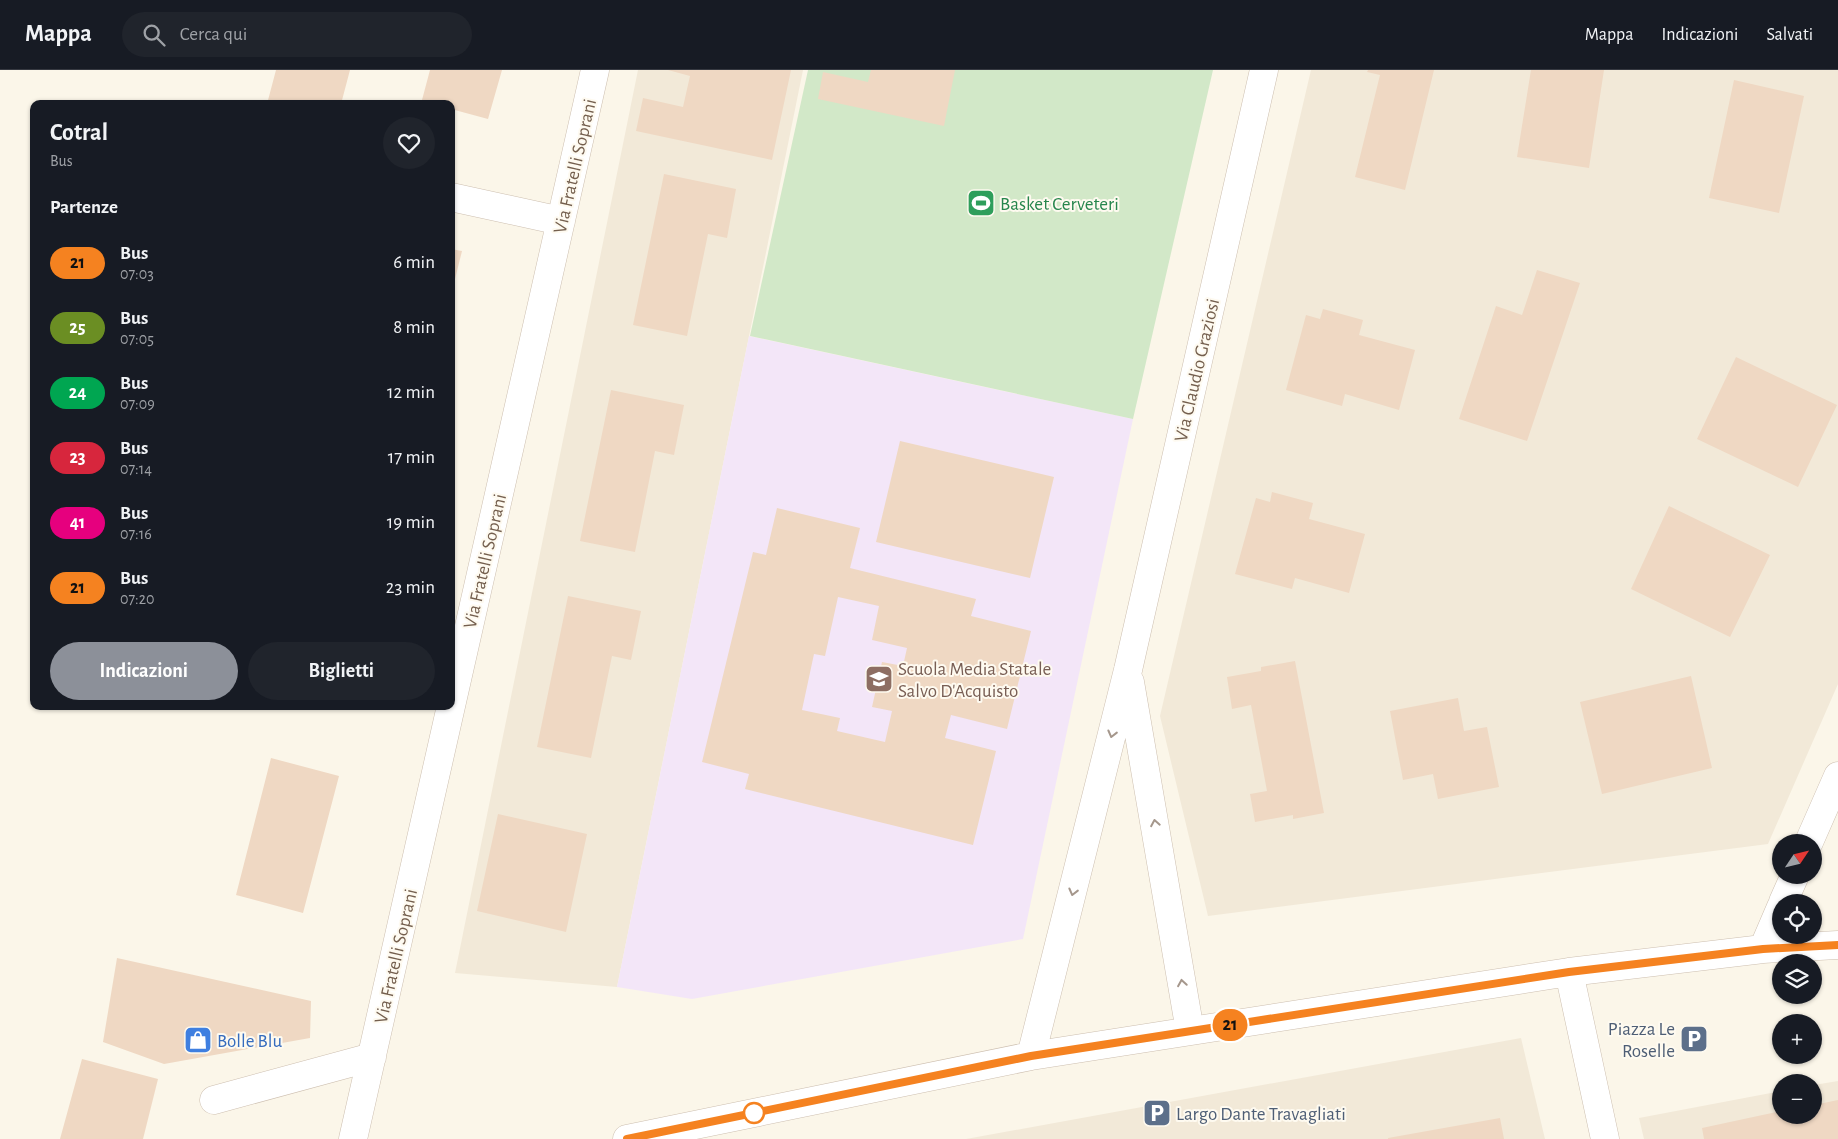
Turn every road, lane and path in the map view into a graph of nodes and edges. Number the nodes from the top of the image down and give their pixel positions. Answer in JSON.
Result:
{"nodes":[{"id":1,"x":595,"y":70,"type":"edge"},
{"id":2,"x":1264,"y":70,"type":"edge"},
{"id":3,"x":455,"y":198,"type":"edge"},
{"id":4,"x":561,"y":221,"type":"junction"},
{"id":5,"x":1128,"y":670,"type":"junction"},
{"id":6,"x":455,"y":690,"type":"edge"},
{"id":7,"x":450,"y":710,"type":"edge"},
{"id":8,"x":1838,"y":776,"type":"edge"},
{"id":9,"x":1813,"y":834,"type":"edge"},
{"id":10,"x":1772,"y":928,"type":"edge"},
{"id":11,"x":1838,"y":945,"type":"edge"},
{"id":12,"x":1763,"y":949,"type":"junction"},
{"id":13,"x":1569,"y":972,"type":"junction"},
{"id":14,"x":1190,"y":1031,"type":"junction"},
{"id":15,"x":1031,"y":1056,"type":"junction"},
{"id":16,"x":372,"y":1057,"type":"junction"},
{"id":17,"x":214,"y":1100,"type":"dead end"},
{"id":18,"x":668,"y":1135,"type":"edge"},
{"id":19,"x":353,"y":1139,"type":"edge"},
{"id":20,"x":627,"y":1139,"type":"edge"},
{"id":21,"x":1605,"y":1139,"type":"edge"}],
"edges":[{"from":1,"to":4,"type":"street","name":"Via Fratelli Soprani"},
{"from":2,"to":5,"type":"street","name":"Via Claudio Graziosi"},
{"from":3,"to":4,"type":"street"},
{"from":4,"to":6,"type":"street","name":"Via Fratelli Soprani"},
{"from":14,"to":5,"type":"street","one_way":true},
{"from":5,"to":15,"type":"street","name":"Via Claudio Graziosi","one_way":true},
{"from":7,"to":16,"type":"street","name":"Via Fratelli Soprani"},
{"from":8,"to":9,"type":"street"},
{"from":10,"to":12,"type":"street"},
{"from":11,"to":12,"type":"street"},
{"from":12,"to":13,"type":"street"},
{"from":13,"to":14,"type":"street"},
{"from":13,"to":21,"type":"street"},
{"from":14,"to":15,"type":"street"},
{"from":15,"to":18,"type":"street"},
{"from":16,"to":17,"type":"street"},
{"from":16,"to":19,"type":"street","name":"Via Fratelli Soprani"},
{"from":18,"to":20,"type":"street"}]}
